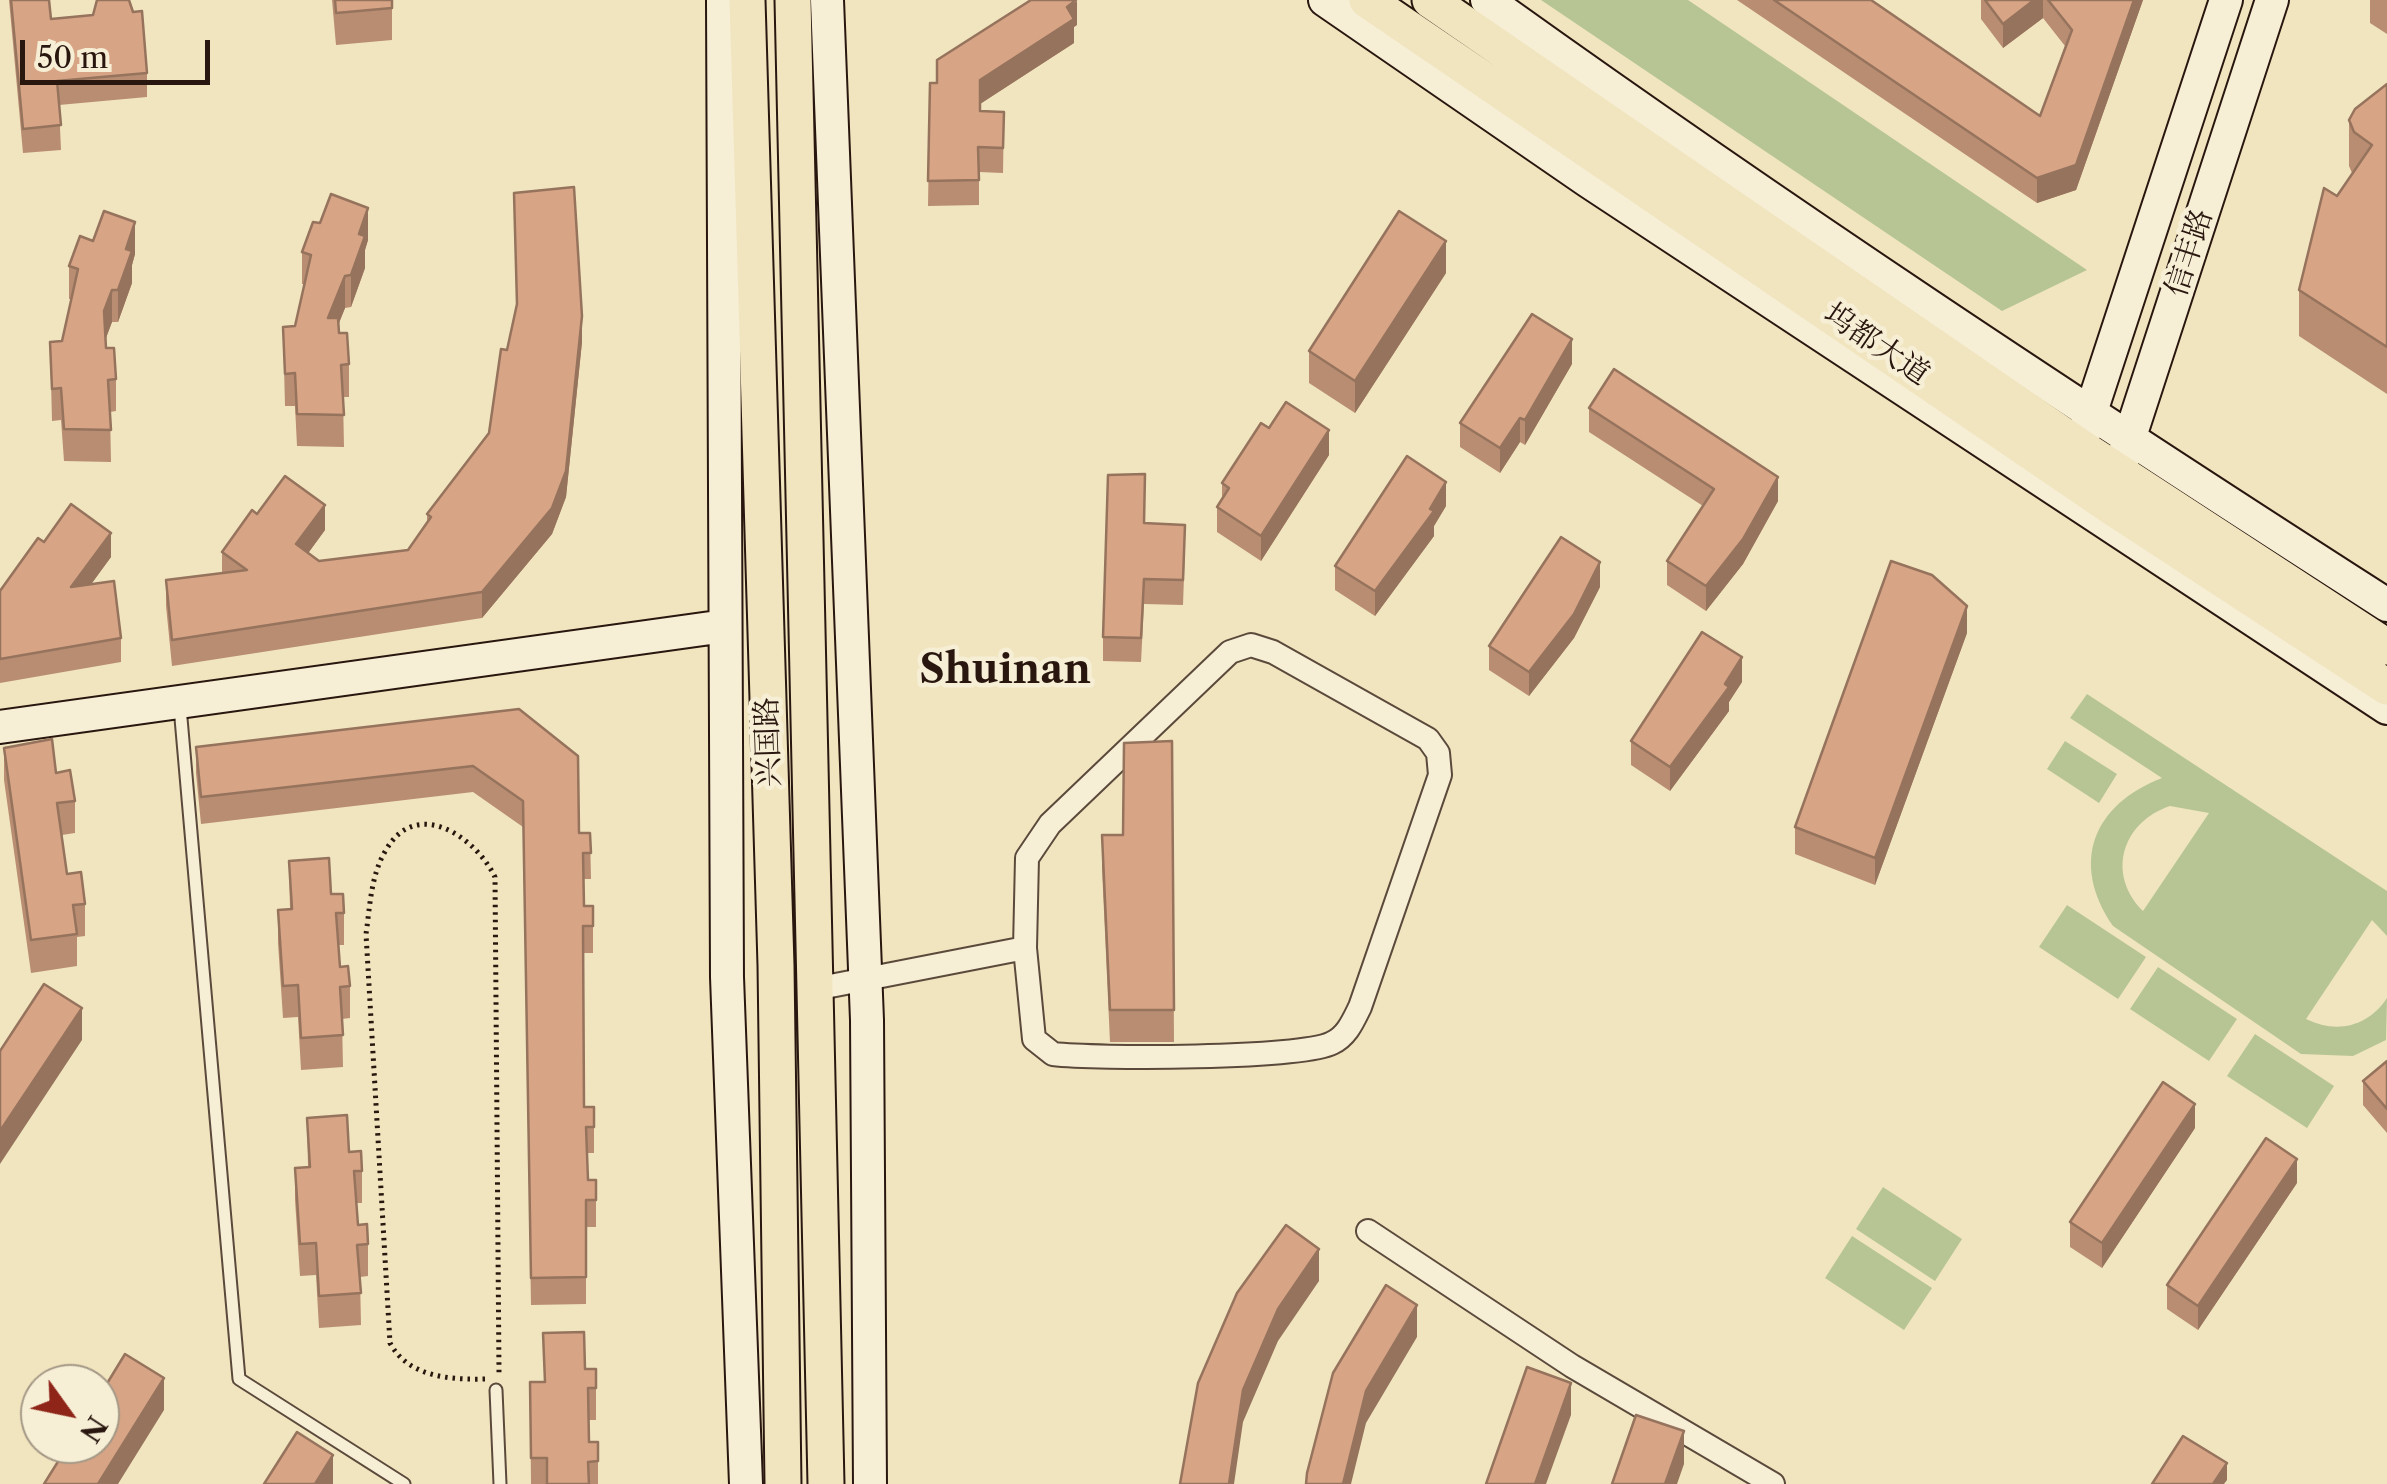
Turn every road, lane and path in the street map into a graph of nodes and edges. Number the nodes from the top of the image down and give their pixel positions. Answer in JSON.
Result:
{"nodes":[{"id":1,"x":723,"y":0,"type":"edge"},
{"id":2,"x":747,"y":0,"type":"edge"},
{"id":3,"x":792,"y":0,"type":"edge"},
{"id":4,"x":828,"y":0,"type":"edge"},
{"id":5,"x":1326,"y":0,"type":"edge"},
{"id":6,"x":1368,"y":0,"type":"edge"},
{"id":7,"x":1430,"y":0,"type":"edge"},
{"id":8,"x":1487,"y":0,"type":"edge"},
{"id":9,"x":2226,"y":0,"type":"edge"},
{"id":10,"x":2272,"y":0,"type":"edge"},
{"id":11,"x":2088,"y":412,"type":"junction"},
{"id":12,"x":2124,"y":456,"type":"junction"},
{"id":13,"x":2078,"y":464,"type":"junction"},
{"id":14,"x":2110,"y":506,"type":"junction"},
{"id":15,"x":2387,"y":606,"type":"edge"},
{"id":16,"x":725,"y":626,"type":"junction"},
{"id":17,"x":2387,"y":647,"type":"edge"},
{"id":18,"x":2387,"y":687,"type":"edge"},
{"id":19,"x":180,"y":702,"type":"junction"},
{"id":20,"x":2387,"y":708,"type":"edge"},
{"id":21,"x":0,"y":727,"type":"edge"},
{"id":22,"x":1025,"y":948,"type":"junction"},
{"id":23,"x":865,"y":979,"type":"junction"},
{"id":24,"x":815,"y":989,"type":"junction"},
{"id":25,"x":1368,"y":1231,"type":"dead end"},
{"id":26,"x":498,"y":1384,"type":"junction"},
{"id":27,"x":404,"y":1484,"type":"edge"},
{"id":28,"x":500,"y":1484,"type":"edge"},
{"id":29,"x":746,"y":1484,"type":"edge"},
{"id":30,"x":783,"y":1484,"type":"edge"},
{"id":31,"x":826,"y":1484,"type":"edge"},
{"id":32,"x":870,"y":1484,"type":"edge"},
{"id":33,"x":1773,"y":1484,"type":"edge"}],
"edges":[{"from":1,"to":16,"type":"street"},
{"from":2,"to":30,"type":"main road","name":"兴国路"},
{"from":3,"to":24,"type":"main road","name":"兴国路"},
{"from":4,"to":23,"type":"street"},
{"from":5,"to":20,"type":"street"},
{"from":6,"to":13,"type":"main road","name":"坞都大道"},
{"from":7,"to":13,"type":"main road","name":"坞都大道"},
{"from":8,"to":11,"type":"street"},
{"from":9,"to":11,"type":"street","name":"信丰路"},
{"from":10,"to":12,"type":"street","name":"信丰路"},
{"from":11,"to":12,"type":"street"},
{"from":11,"to":13,"type":"street","name":"信丰路"},
{"from":12,"to":13,"type":"main road","name":"坞都大道"},
{"from":12,"to":14,"type":"street","name":"信丰路"},
{"from":12,"to":15,"type":"street"},
{"from":12,"to":17,"type":"main road","name":"坞都大道"},
{"from":13,"to":14,"type":"main road","name":"坞都大道"},
{"from":14,"to":18,"type":"main road","name":"坞都大道"},
{"from":16,"to":19,"type":"street"},
{"from":16,"to":29,"type":"street"},
{"from":19,"to":21,"type":"street"},
{"from":19,"to":27,"type":"lane"},
{"from":22,"to":22,"type":"street"},
{"from":22,"to":23,"type":"street"},
{"from":23,"to":24,"type":"street"},
{"from":23,"to":32,"type":"street"},
{"from":24,"to":31,"type":"main road","name":"兴国路"},
{"from":25,"to":33,"type":"street"},
{"from":26,"to":26,"type":"path"},
{"from":26,"to":28,"type":"lane"}]}
